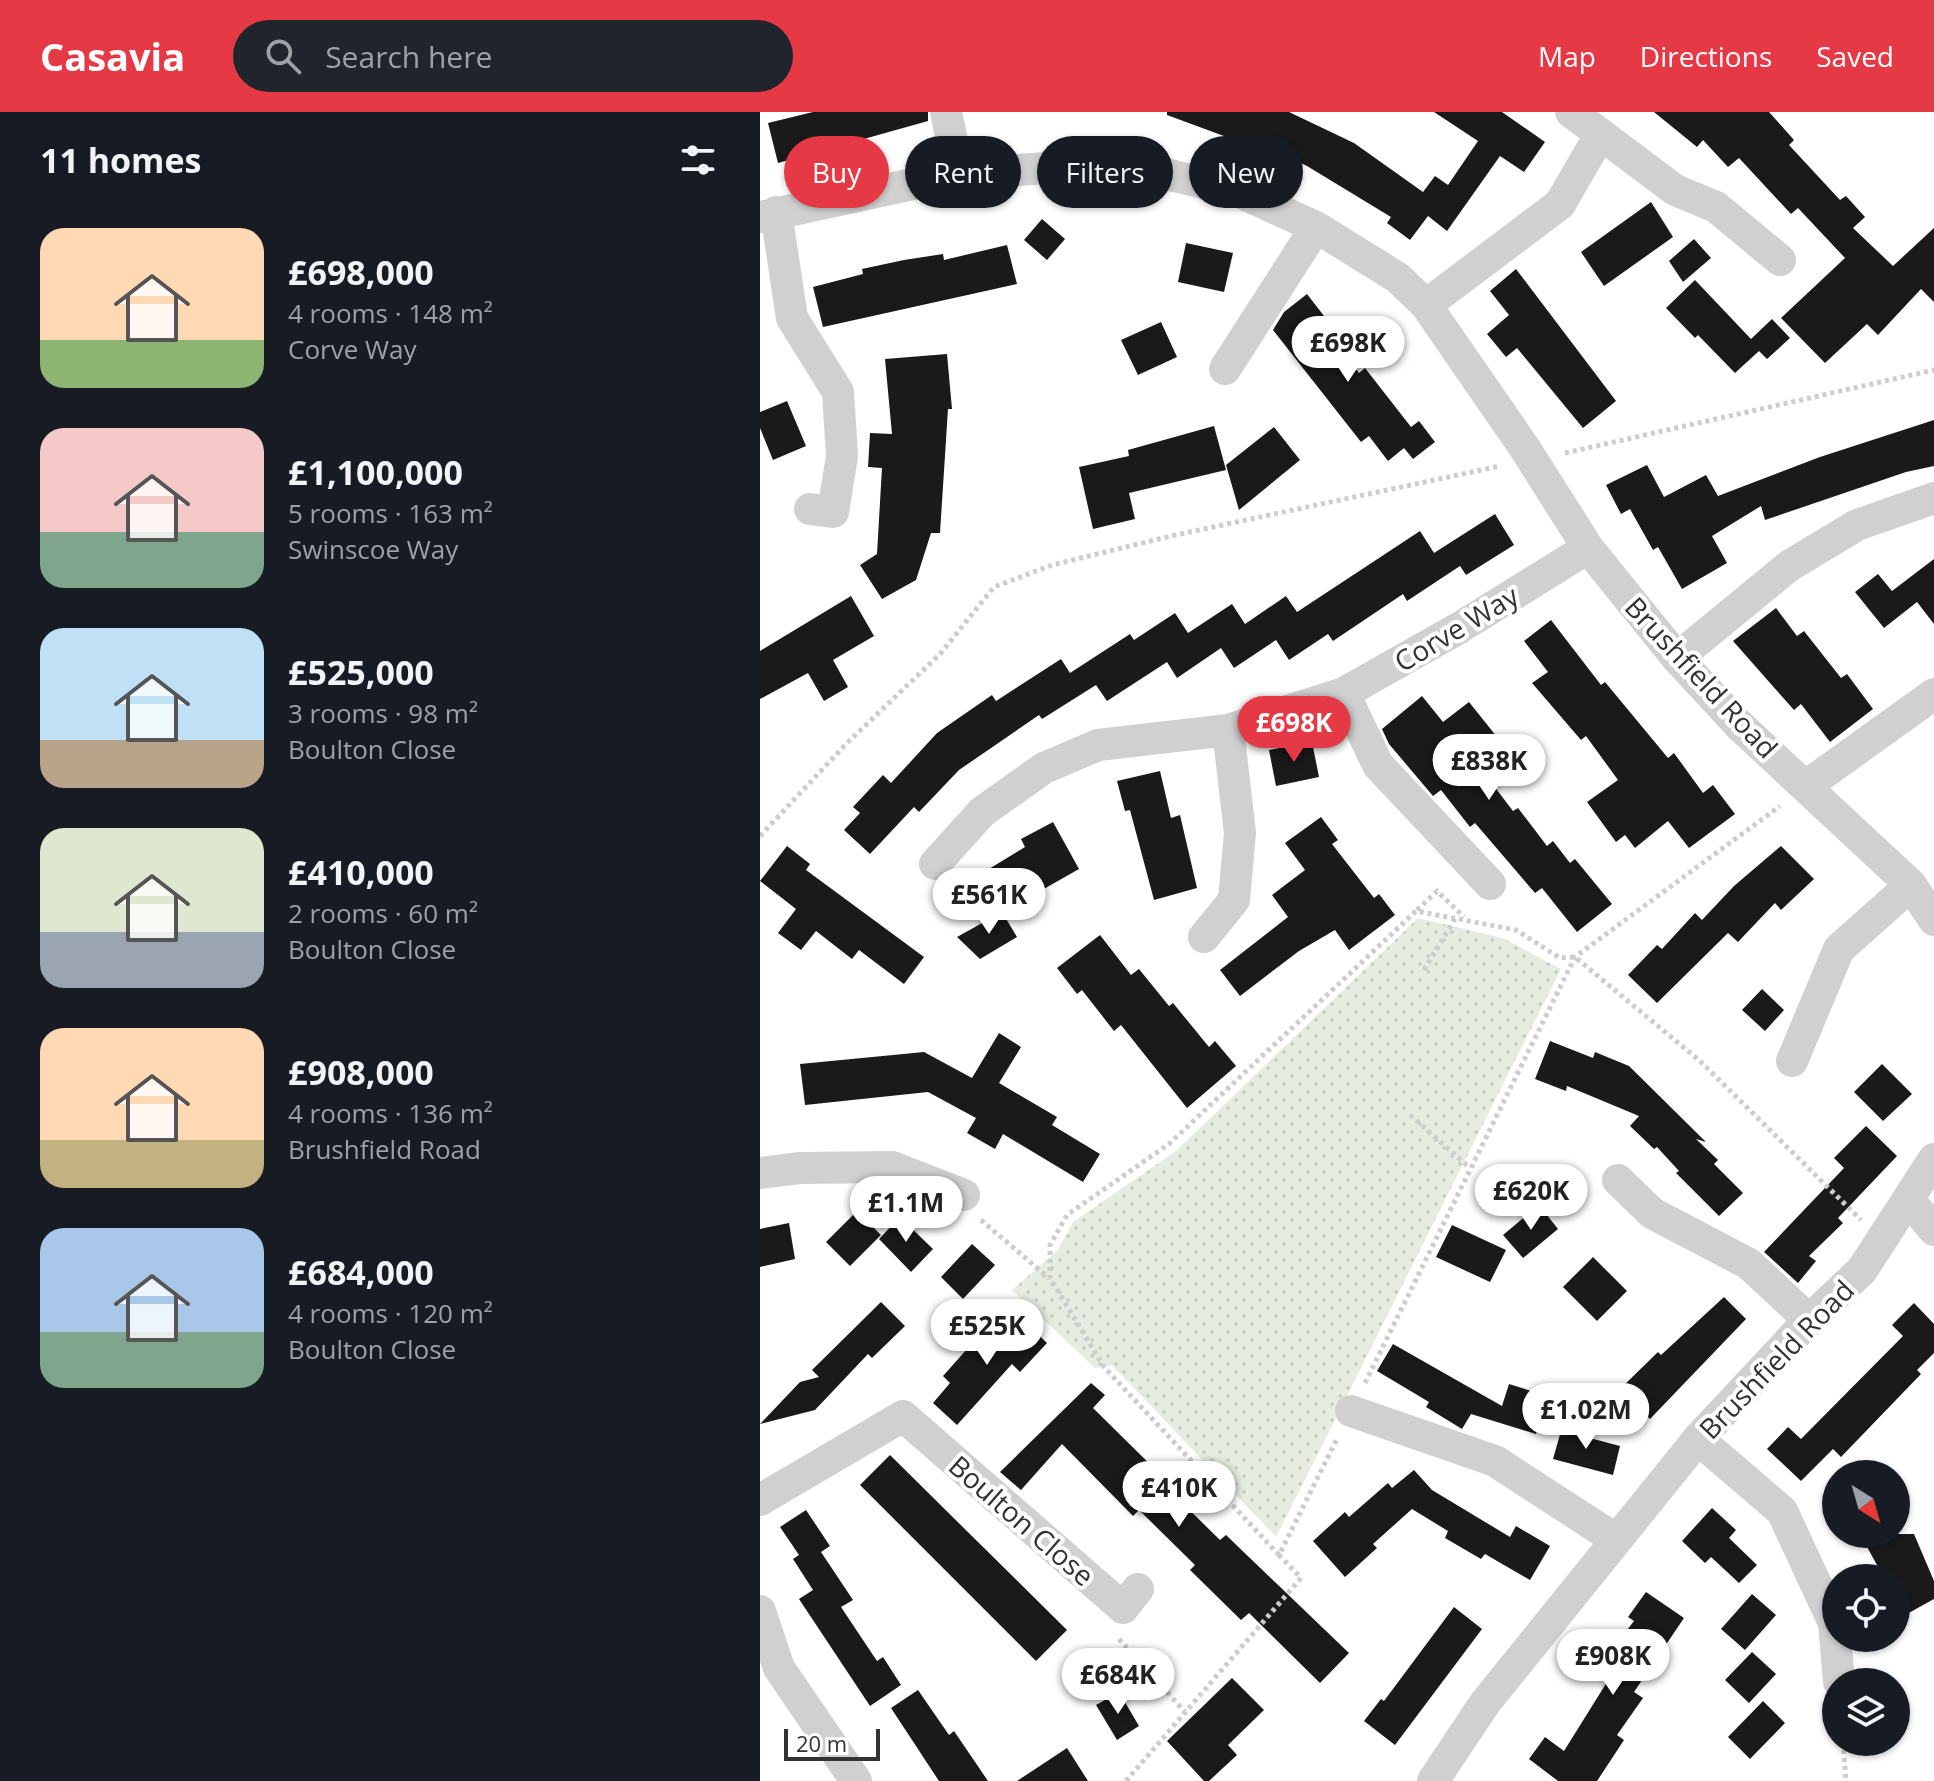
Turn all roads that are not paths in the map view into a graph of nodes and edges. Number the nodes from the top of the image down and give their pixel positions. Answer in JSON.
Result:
{"nodes":[{"id":1,"x":946,"y":112,"type":"edge"},
{"id":2,"x":1571,"y":112,"type":"edge"},
{"id":3,"x":1600,"y":135,"type":"junction"},
{"id":4,"x":951,"y":136,"type":"edge"},
{"id":5,"x":1021,"y":170,"type":"edge"},
{"id":6,"x":905,"y":186,"type":"edge"},
{"id":7,"x":768,"y":215,"type":"edge"},
{"id":8,"x":1316,"y":227,"type":"junction"},
{"id":9,"x":1780,"y":260,"type":"dead end"},
{"id":10,"x":1426,"y":305,"type":"junction"},
{"id":11,"x":1225,"y":369,"type":"dead end"},
{"id":12,"x":1934,"y":498,"type":"edge"},
{"id":13,"x":810,"y":509,"type":"dead end"},
{"id":14,"x":1588,"y":548,"type":"junction"},
{"id":15,"x":1677,"y":658,"type":"junction"},
{"id":16,"x":1344,"y":693,"type":"junction"},
{"id":17,"x":1934,"y":694,"type":"edge"},
{"id":18,"x":1228,"y":730,"type":"junction"},
{"id":19,"x":1806,"y":786,"type":"junction"},
{"id":20,"x":935,"y":864,"type":"dead end"},
{"id":21,"x":1490,"y":884,"type":"dead end"},
{"id":22,"x":1911,"y":885,"type":"junction"},
{"id":23,"x":1934,"y":920,"type":"edge"},
{"id":24,"x":1204,"y":937,"type":"dead end"},
{"id":25,"x":1792,"y":1061,"type":"dead end"},
{"id":26,"x":1934,"y":1159,"type":"edge"},
{"id":27,"x":760,"y":1173,"type":"edge"},
{"id":28,"x":1618,"y":1180,"type":"dead end"},
{"id":29,"x":964,"y":1195,"type":"road end"},
{"id":30,"x":1908,"y":1199,"type":"junction"},
{"id":31,"x":1934,"y":1230,"type":"edge"},
{"id":32,"x":1809,"y":1320,"type":"junction"},
{"id":33,"x":1351,"y":1411,"type":"road end"},
{"id":34,"x":1698,"y":1439,"type":"junction"},
{"id":35,"x":760,"y":1500,"type":"edge"},
{"id":36,"x":1615,"y":1539,"type":"junction"},
{"id":37,"x":1130,"y":1599,"type":"road end"},
{"id":38,"x":760,"y":1611,"type":"edge"},
{"id":39,"x":1838,"y":1668,"type":"edge"},
{"id":40,"x":856,"y":1781,"type":"edge"},
{"id":41,"x":1433,"y":1781,"type":"edge"}],
"edges":[{"from":1,"to":4,"type":"street"},
{"from":2,"to":3,"type":"street"},
{"from":3,"to":9,"type":"street"},
{"from":3,"to":10,"type":"street"},
{"from":5,"to":8,"type":"street","name":"Brushfield Road"},
{"from":6,"to":7,"type":"street","name":"Brushfield Road"},
{"from":7,"to":13,"type":"street"},
{"from":8,"to":10,"type":"street","name":"Brushfield Road"},
{"from":8,"to":11,"type":"street"},
{"from":10,"to":14,"type":"street","name":"Brushfield Road"},
{"from":12,"to":15,"type":"street"},
{"from":14,"to":15,"type":"street","name":"Brushfield Road"},
{"from":14,"to":16,"type":"street","name":"Corve Way"},
{"from":15,"to":19,"type":"street","name":"Brushfield Road"},
{"from":16,"to":18,"type":"street","name":"Corve Way"},
{"from":16,"to":21,"type":"street"},
{"from":17,"to":19,"type":"street"},
{"from":18,"to":20,"type":"street","name":"Corve Way"},
{"from":18,"to":24,"type":"street"},
{"from":19,"to":22,"type":"street","name":"Brushfield Road"},
{"from":22,"to":23,"type":"street","name":"Brushfield Road"},
{"from":22,"to":25,"type":"street"},
{"from":26,"to":30,"type":"street","name":"Brushfield Road"},
{"from":27,"to":29,"type":"street"},
{"from":28,"to":32,"type":"street"},
{"from":30,"to":31,"type":"street"},
{"from":30,"to":32,"type":"street","name":"Brushfield Road"},
{"from":32,"to":34,"type":"street","name":"Brushfield Road"},
{"from":33,"to":36,"type":"street"},
{"from":34,"to":36,"type":"street","name":"Brushfield Road"},
{"from":34,"to":39,"type":"street"},
{"from":35,"to":37,"type":"street","name":"Boulton Close"},
{"from":36,"to":41,"type":"street","name":"Brushfield Road"},
{"from":38,"to":40,"type":"street"}]}
